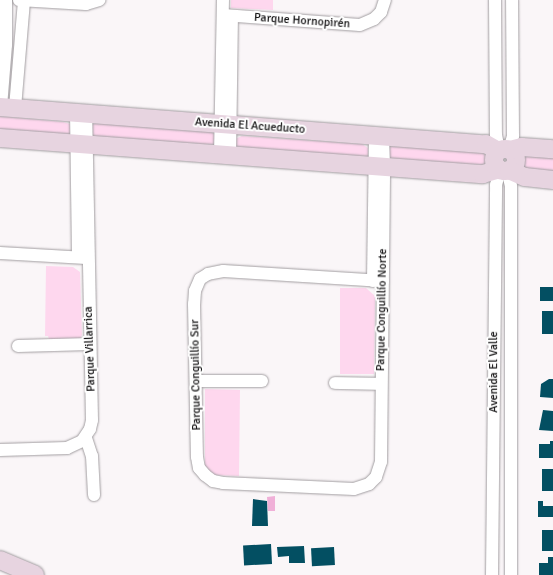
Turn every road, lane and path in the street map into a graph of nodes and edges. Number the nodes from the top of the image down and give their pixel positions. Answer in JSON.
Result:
{"nodes":[{"id":1,"x":6,"y":0,"type":"edge"},
{"id":2,"x":19,"y":0,"type":"edge"},
{"id":3,"x":24,"y":0,"type":"edge"},
{"id":4,"x":99,"y":0,"type":"edge"},
{"id":5,"x":223,"y":0,"type":"edge"},
{"id":6,"x":385,"y":0,"type":"edge"},
{"id":7,"x":495,"y":0,"type":"edge"},
{"id":8,"x":512,"y":0,"type":"edge"},
{"id":9,"x":228,"y":16,"type":"junction"},
{"id":10,"x":6,"y":107,"type":"edge"},
{"id":11,"x":81,"y":113,"type":"junction"},
{"id":12,"x":225,"y":124,"type":"junction"},
{"id":13,"x":379,"y":136,"type":"junction"},
{"id":14,"x":0,"y":138,"type":"edge"},
{"id":15,"x":81,"y":144,"type":"junction"},
{"id":16,"x":553,"y":149,"type":"edge"},
{"id":17,"x":504,"y":150,"type":"junction"},
{"id":18,"x":225,"y":155,"type":"junction"},
{"id":19,"x":379,"y":165,"type":"junction"},
{"id":20,"x":504,"y":170,"type":"junction"},
{"id":21,"x":553,"y":180,"type":"edge"},
{"id":22,"x":0,"y":253,"type":"edge"},
{"id":23,"x":83,"y":258,"type":"junction"},
{"id":24,"x":378,"y":281,"type":"junction"},
{"id":25,"x":495,"y":323,"type":"junction"},
{"id":26,"x":511,"y":323,"type":"junction"},
{"id":27,"x":90,"y":344,"type":"junction"},
{"id":28,"x":18,"y":346,"type":"dead end"},
{"id":29,"x":196,"y":381,"type":"junction"},
{"id":30,"x":262,"y":381,"type":"dead end"},
{"id":31,"x":335,"y":384,"type":"dead end"},
{"id":32,"x":381,"y":384,"type":"junction"},
{"id":33,"x":494,"y":435,"type":"junction"},
{"id":34,"x":511,"y":435,"type":"junction"},
{"id":35,"x":86,"y":438,"type":"junction"},
{"id":36,"x":0,"y":450,"type":"edge"},
{"id":37,"x":373,"y":481,"type":"joint"},
{"id":38,"x":94,"y":495,"type":"dead end"},
{"id":39,"x":0,"y":560,"type":"edge"},
{"id":40,"x":35,"y":575,"type":"edge"},
{"id":41,"x":492,"y":575,"type":"edge"},
{"id":42,"x":511,"y":575,"type":"edge"}],
"edges":[{"from":1,"to":10,"type":"street"},
{"from":2,"to":3,"type":"street"},
{"from":3,"to":4,"type":"street"},
{"from":3,"to":10,"type":"street"},
{"from":5,"to":9,"type":"street"},
{"from":6,"to":9,"type":"street","name":"Parque Hornopirén"},
{"from":7,"to":17,"type":"street"},
{"from":8,"to":17,"type":"street"},
{"from":9,"to":12,"type":"street"},
{"from":10,"to":11,"type":"street","name":"Avenida El Acueducto"},
{"from":11,"to":12,"type":"street","name":"Avenida El Acueducto"},
{"from":11,"to":15,"type":"street","name":"Parque Villarrica"},
{"from":12,"to":13,"type":"street","name":"Avenida El Acueducto"},
{"from":12,"to":18,"type":"street"},
{"from":13,"to":17,"type":"street","name":"Avenida El Acueducto"},
{"from":13,"to":19,"type":"street","name":"Parque Conguillío Norte"},
{"from":14,"to":15,"type":"street"},
{"from":15,"to":18,"type":"street"},
{"from":15,"to":23,"type":"street","name":"Parque Villarrica"},
{"from":16,"to":17,"type":"street","name":"Avenida El Acueducto"},
{"from":17,"to":20,"type":"street"},
{"from":18,"to":19,"type":"street"},
{"from":19,"to":20,"type":"street"},
{"from":19,"to":24,"type":"street","name":"Parque Conguillío Norte"},
{"from":20,"to":21,"type":"street"},
{"from":20,"to":25,"type":"street","name":"Avenida El Valle"},
{"from":20,"to":26,"type":"street","name":"Avenida El Valle"},
{"from":22,"to":23,"type":"street"},
{"from":23,"to":27,"type":"street","name":"Parque Villarrica"},
{"from":24,"to":29,"type":"street","name":"Parque Conguillío Sur"},
{"from":24,"to":32,"type":"street","name":"Parque Conguillío Norte"},
{"from":25,"to":26,"type":"street"},
{"from":25,"to":33,"type":"street","name":"Avenida El Valle"},
{"from":26,"to":34,"type":"street","name":"Avenida El Valle"},
{"from":27,"to":28,"type":"street"},
{"from":27,"to":35,"type":"street","name":"Parque Villarrica"},
{"from":29,"to":30,"type":"street"},
{"from":29,"to":37,"type":"street","name":"Parque Conguillío Sur"},
{"from":31,"to":32,"type":"street"},
{"from":32,"to":37,"type":"street","name":"Parque Conguillío Norte"},
{"from":33,"to":34,"type":"street"},
{"from":33,"to":41,"type":"street","name":"Avenida El Valle"},
{"from":34,"to":42,"type":"street","name":"Avenida El Valle"},
{"from":35,"to":36,"type":"street"},
{"from":35,"to":38,"type":"street"},
{"from":39,"to":40,"type":"street"}]}
